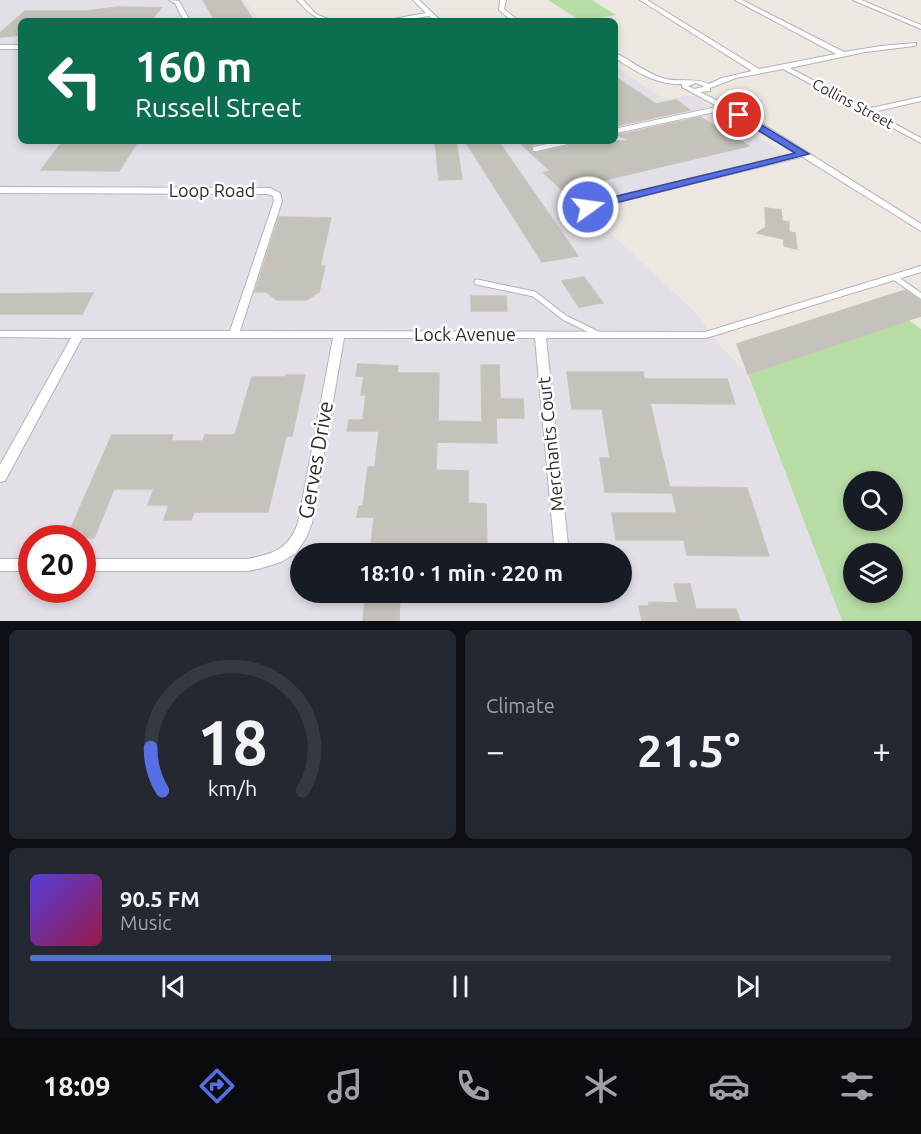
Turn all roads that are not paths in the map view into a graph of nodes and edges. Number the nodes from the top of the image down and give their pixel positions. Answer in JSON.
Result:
{"nodes":[{"id":1,"x":172,"y":0,"type":"edge"},
{"id":2,"x":300,"y":0,"type":"edge"},
{"id":3,"x":416,"y":0,"type":"edge"},
{"id":4,"x":503,"y":0,"type":"edge"},
{"id":5,"x":643,"y":0,"type":"edge"},
{"id":6,"x":738,"y":0,"type":"edge"},
{"id":7,"x":856,"y":0,"type":"edge"},
{"id":8,"x":431,"y":14,"type":"junction"},
{"id":9,"x":185,"y":18,"type":"edge"},
{"id":10,"x":322,"y":18,"type":"edge"},
{"id":11,"x":405,"y":18,"type":"edge"},
{"id":12,"x":435,"y":18,"type":"edge"},
{"id":13,"x":512,"y":18,"type":"edge"},
{"id":14,"x":921,"y":27,"type":"edge"},
{"id":15,"x":918,"y":42,"type":"edge"},
{"id":16,"x":887,"y":46,"type":"junction"},
{"id":17,"x":0,"y":47,"type":"edge"},
{"id":18,"x":18,"y":47,"type":"edge"},
{"id":19,"x":844,"y":55,"type":"junction"},
{"id":20,"x":618,"y":57,"type":"edge"},
{"id":21,"x":784,"y":67,"type":"junction"},
{"id":22,"x":759,"y":72,"type":"junction"},
{"id":23,"x":742,"y":75,"type":"junction"},
{"id":24,"x":691,"y":86,"type":"junction"},
{"id":25,"x":707,"y":87,"type":"junction"},
{"id":26,"x":921,"y":99,"type":"edge"},
{"id":27,"x":729,"y":107,"type":"junction"},
{"id":28,"x":866,"y":111,"type":"junction"},
{"id":29,"x":618,"y":130,"type":"edge"},
{"id":30,"x":921,"y":141,"type":"edge"},
{"id":31,"x":558,"y":144,"type":"edge"},
{"id":32,"x":535,"y":149,"type":"dead end"},
{"id":33,"x":804,"y":154,"type":"junction"},
{"id":34,"x":0,"y":190,"type":"edge"},
{"id":35,"x":588,"y":207,"type":"dead end"},
{"id":36,"x":921,"y":228,"type":"edge"},
{"id":37,"x":921,"y":269,"type":"edge"},
{"id":38,"x":894,"y":277,"type":"junction"},
{"id":39,"x":477,"y":282,"type":"dead end"},
{"id":40,"x":921,"y":296,"type":"edge"},
{"id":41,"x":0,"y":334,"type":"edge"},
{"id":42,"x":78,"y":334,"type":"junction"},
{"id":43,"x":234,"y":334,"type":"junction"},
{"id":44,"x":540,"y":334,"type":"junction"},
{"id":45,"x":339,"y":335,"type":"junction"},
{"id":46,"x":600,"y":335,"type":"junction"},
{"id":47,"x":0,"y":477,"type":"edge"},
{"id":48,"x":561,"y":543,"type":"edge"},
{"id":49,"x":0,"y":565,"type":"edge"},
{"id":50,"x":18,"y":565,"type":"edge"},
{"id":51,"x":96,"y":565,"type":"edge"}],
"edges":[{"from":1,"to":9,"type":"street"},
{"from":2,"to":10,"type":"street"},
{"from":3,"to":8,"type":"street"},
{"from":4,"to":13,"type":"street"},
{"from":5,"to":22,"type":"street"},
{"from":6,"to":19,"type":"street"},
{"from":7,"to":14,"type":"street"},
{"from":8,"to":11,"type":"street"},
{"from":8,"to":12,"type":"street"},
{"from":15,"to":16,"type":"street"},
{"from":15,"to":16,"type":"street"},
{"from":16,"to":19,"type":"street"},
{"from":17,"to":18,"type":"street"},
{"from":19,"to":21,"type":"street"},
{"from":20,"to":24,"type":"street"},
{"from":21,"to":22,"type":"street"},
{"from":21,"to":28,"type":"street","name":"Collins Street"},
{"from":22,"to":23,"type":"street"},
{"from":23,"to":24,"type":"street"},
{"from":23,"to":25,"type":"street"},
{"from":24,"to":25,"type":"street"},
{"from":24,"to":27,"type":"street"},
{"from":25,"to":27,"type":"street"},
{"from":26,"to":28,"type":"street"},
{"from":27,"to":29,"type":"lane"},
{"from":27,"to":33,"type":"street"},
{"from":28,"to":30,"type":"street","name":"Collins Street"},
{"from":31,"to":32,"type":"lane"},
{"from":33,"to":35,"type":"lane"},
{"from":33,"to":36,"type":"street"},
{"from":34,"to":43,"type":"street","name":"Loop Road"},
{"from":37,"to":38,"type":"street","name":"Lock Avenue"},
{"from":38,"to":40,"type":"lane"},
{"from":38,"to":46,"type":"street","name":"Lock Avenue"},
{"from":39,"to":46,"type":"lane"},
{"from":41,"to":42,"type":"street","name":"Lock Avenue"},
{"from":42,"to":43,"type":"street","name":"Lock Avenue"},
{"from":42,"to":47,"type":"street"},
{"from":43,"to":45,"type":"street","name":"Lock Avenue"},
{"from":44,"to":45,"type":"street","name":"Lock Avenue"},
{"from":44,"to":46,"type":"street","name":"Lock Avenue"},
{"from":44,"to":48,"type":"street","name":"Merchants Court"},
{"from":45,"to":51,"type":"street","name":"Gerves Drive"},
{"from":49,"to":50,"type":"street"}]}
